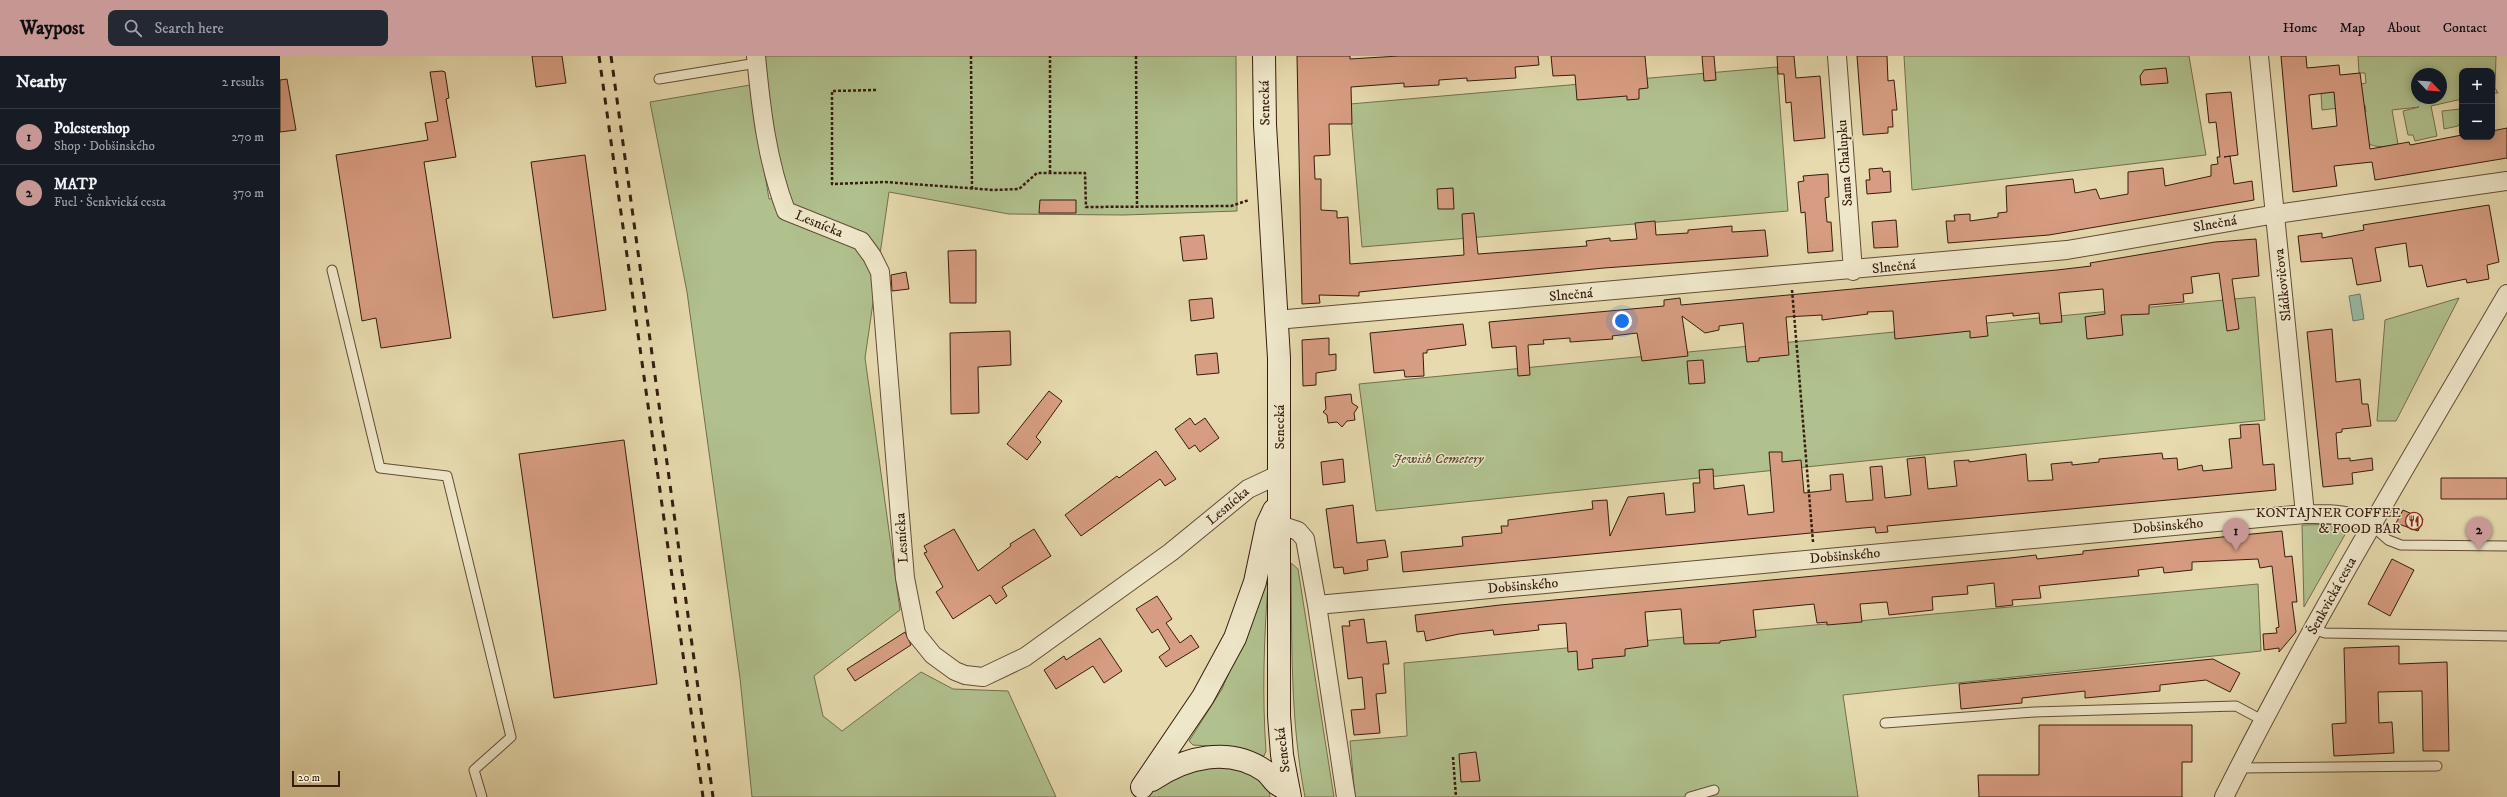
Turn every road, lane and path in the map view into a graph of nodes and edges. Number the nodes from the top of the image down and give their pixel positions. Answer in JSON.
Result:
{"nodes":[{"id":1,"x":971,"y":56,"type":"edge"},
{"id":2,"x":1050,"y":56,"type":"edge"},
{"id":3,"x":1136,"y":56,"type":"edge"},
{"id":4,"x":1264,"y":56,"type":"edge"},
{"id":5,"x":1837,"y":56,"type":"edge"},
{"id":6,"x":2259,"y":56,"type":"edge"},
{"id":7,"x":748,"y":60,"type":"edge"},
{"id":8,"x":659,"y":79,"type":"dead end"},
{"id":9,"x":876,"y":90,"type":"dead end"},
{"id":10,"x":1050,"y":173,"type":"junction"},
{"id":11,"x":2507,"y":181,"type":"edge"},
{"id":12,"x":972,"y":189,"type":"junction"},
{"id":13,"x":1249,"y":200,"type":"dead end"},
{"id":14,"x":1137,"y":207,"type":"junction"},
{"id":15,"x":2276,"y":214,"type":"junction"},
{"id":16,"x":332,"y":270,"type":"dead end"},
{"id":17,"x":1853,"y":271,"type":"junction"},
{"id":18,"x":1791,"y":285,"type":"dead end"},
{"id":19,"x":2507,"y":294,"type":"edge"},
{"id":20,"x":1276,"y":320,"type":"junction"},
{"id":21,"x":1280,"y":474,"type":"junction"},
{"id":22,"x":1280,"y":496,"type":"junction"},
{"id":23,"x":2305,"y":514,"type":"junction"},
{"id":24,"x":1280,"y":525,"type":"junction"},
{"id":25,"x":2371,"y":525,"type":"junction"},
{"id":26,"x":1813,"y":542,"type":"dead end"},
{"id":27,"x":2507,"y":546,"type":"edge"},
{"id":28,"x":1318,"y":604,"type":"junction"},
{"id":29,"x":2313,"y":629,"type":"junction"},
{"id":30,"x":2507,"y":636,"type":"edge"},
{"id":31,"x":2264,"y":721,"type":"junction"},
{"id":32,"x":1885,"y":723,"type":"dead end"},
{"id":33,"x":1453,"y":757,"type":"dead end"},
{"id":34,"x":2437,"y":766,"type":"dead end"},
{"id":35,"x":2239,"y":768,"type":"junction"},
{"id":36,"x":1714,"y":790,"type":"dead end"},
{"id":37,"x":1137,"y":792,"type":"edge"},
{"id":38,"x":1289,"y":794,"type":"edge"},
{"id":39,"x":482,"y":797,"type":"edge"},
{"id":40,"x":1346,"y":797,"type":"edge"},
{"id":41,"x":1456,"y":797,"type":"edge"},
{"id":42,"x":1690,"y":797,"type":"edge"},
{"id":43,"x":2224,"y":797,"type":"edge"}],
"edges":[{"from":1,"to":12,"type":"path"},
{"from":2,"to":10,"type":"path"},
{"from":3,"to":14,"type":"path"},
{"from":4,"to":20,"type":"main road","name":"Senecká"},
{"from":5,"to":17,"type":"street","name":"Sama Chalupku"},
{"from":6,"to":15,"type":"street","name":"Sládkovičova"},
{"from":7,"to":8,"type":"lane"},
{"from":7,"to":21,"type":"street","name":"Lesnícka"},
{"from":9,"to":12,"type":"path"},
{"from":10,"to":12,"type":"path"},
{"from":10,"to":14,"type":"path"},
{"from":11,"to":15,"type":"street","name":"Slnečná"},
{"from":13,"to":14,"type":"path"},
{"from":15,"to":17,"type":"street","name":"Slnečná"},
{"from":15,"to":23,"type":"street","name":"Sládkovičova"},
{"from":16,"to":39,"type":"lane"},
{"from":17,"to":20,"type":"street","name":"Slnečná"},
{"from":18,"to":26,"type":"path"},
{"from":19,"to":25,"type":"street","name":"Šenkvická cesta"},
{"from":20,"to":21,"type":"main road","name":"Senecká"},
{"from":21,"to":22,"type":"main road","name":"Senecká"},
{"from":22,"to":24,"type":"main road","name":"Senecká"},
{"from":22,"to":37,"type":"main road"},
{"from":23,"to":25,"type":"street","name":"Dobšinského"},
{"from":23,"to":28,"type":"street","name":"Dobšinského"},
{"from":24,"to":28,"type":"street"},
{"from":24,"to":38,"type":"main road","name":"Senecká"},
{"from":25,"to":27,"type":"lane"},
{"from":25,"to":29,"type":"street","name":"Šenkvická cesta"},
{"from":28,"to":40,"type":"street"},
{"from":29,"to":30,"type":"lane"},
{"from":29,"to":31,"type":"street","name":"Šenkvická cesta"},
{"from":31,"to":32,"type":"lane"},
{"from":31,"to":35,"type":"street","name":"Šenkvická cesta"},
{"from":33,"to":41,"type":"path"},
{"from":34,"to":35,"type":"lane"},
{"from":35,"to":43,"type":"street","name":"Šenkvická cesta"},
{"from":36,"to":42,"type":"lane"},
{"from":37,"to":38,"type":"main road"}]}
